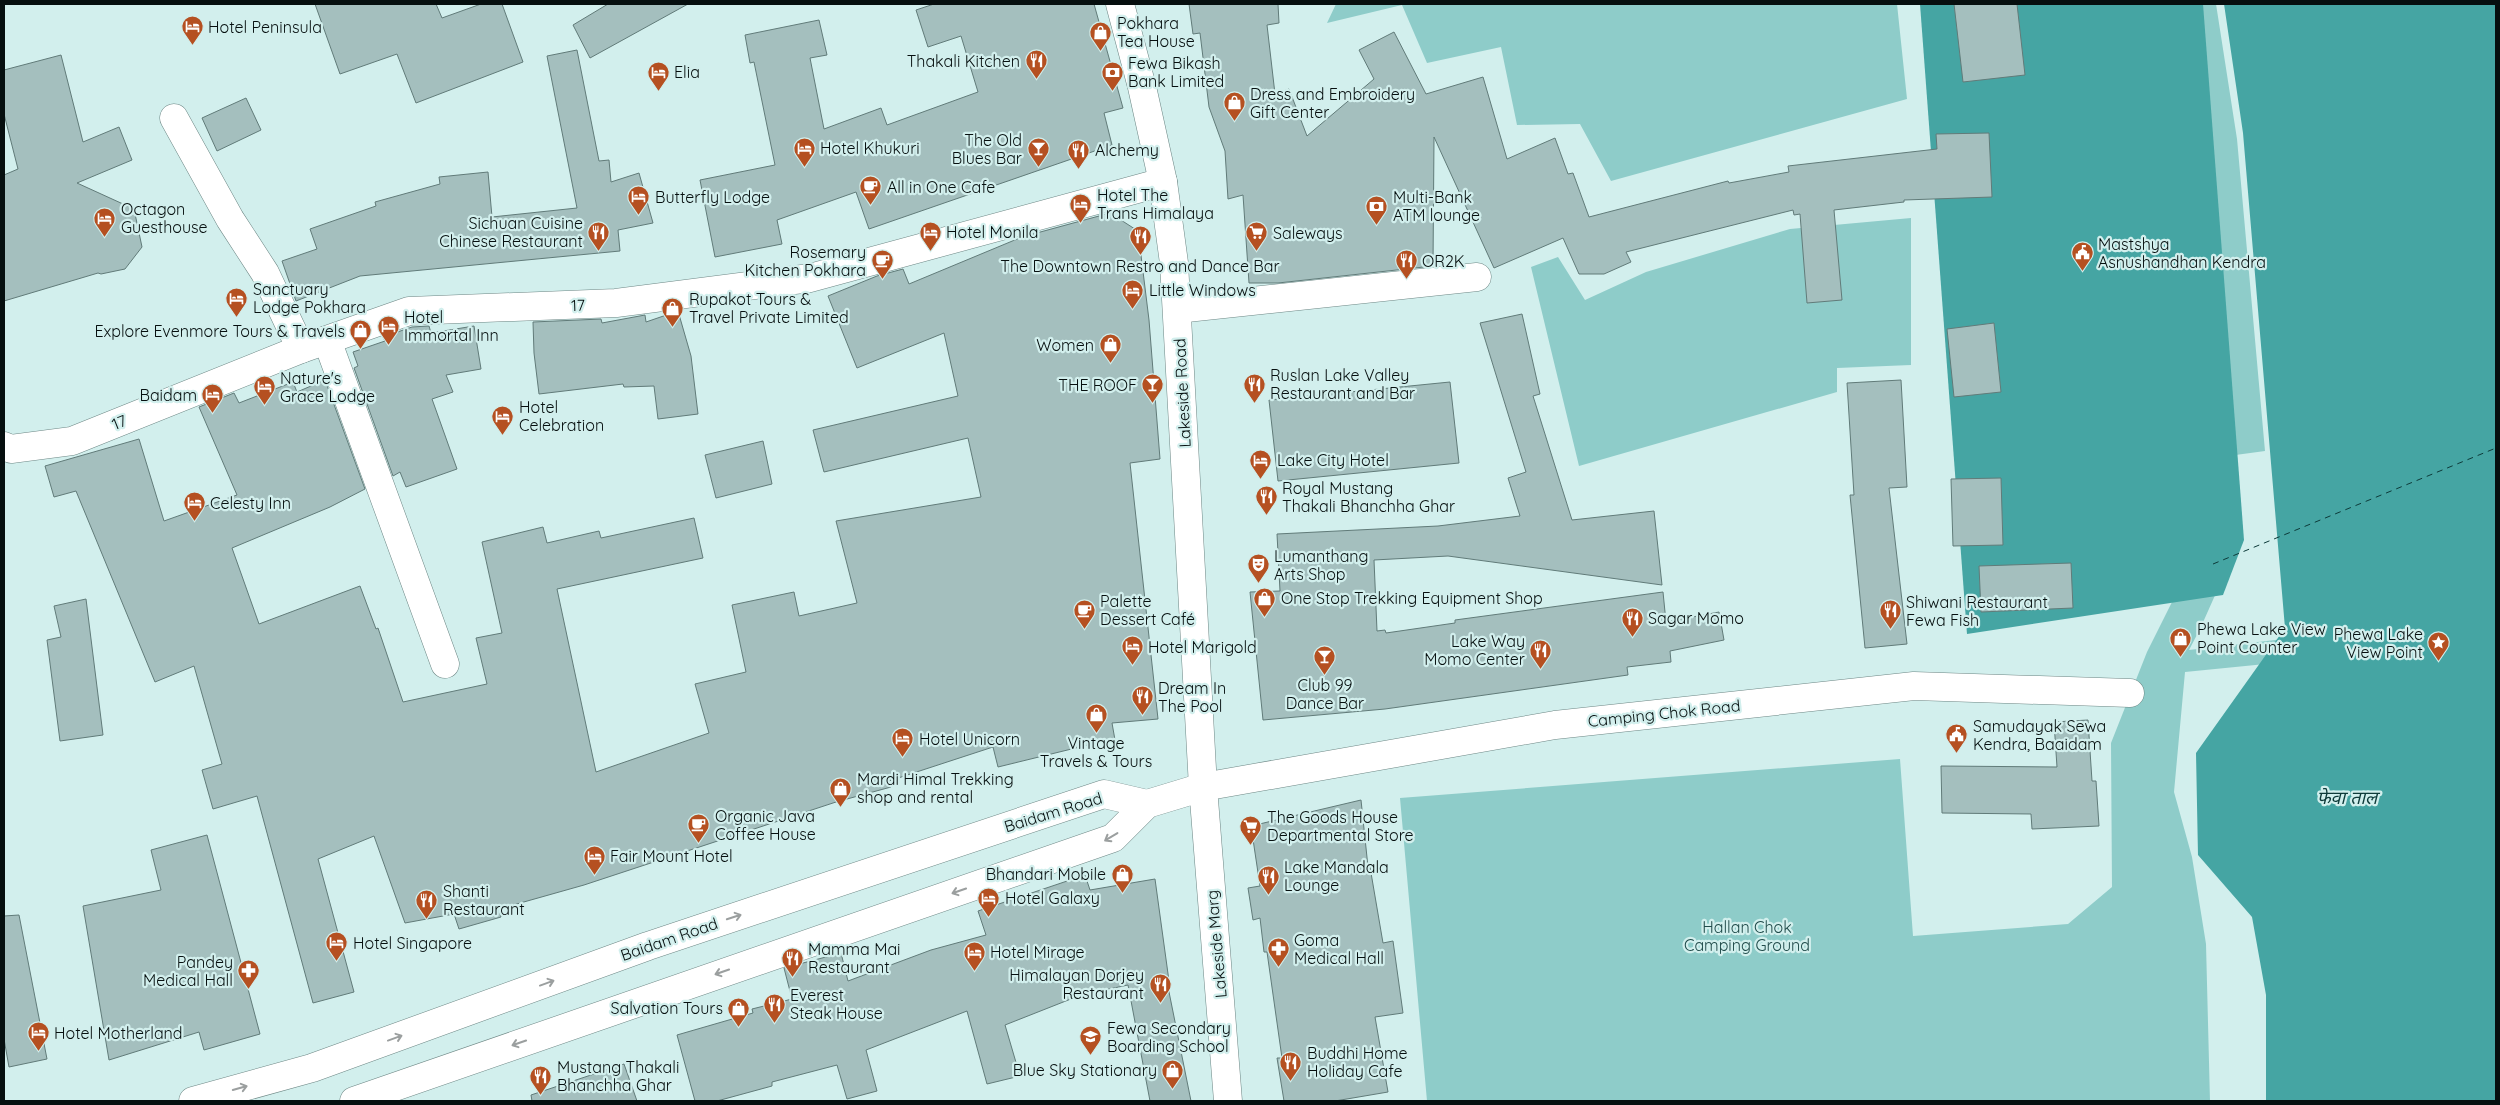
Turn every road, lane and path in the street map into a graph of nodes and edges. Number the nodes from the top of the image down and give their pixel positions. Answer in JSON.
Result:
{"nodes":[{"id":1,"x":1120,"y":4,"type":"edge"},
{"id":2,"x":174,"y":118,"type":"dead end"},
{"id":3,"x":1163,"y":182,"type":"junction"},
{"id":4,"x":1477,"y":277,"type":"dead end"},
{"id":5,"x":1177,"y":309,"type":"junction"},
{"id":6,"x":327,"y":340,"type":"junction"},
{"id":7,"x":300,"y":349,"type":"junction"},
{"id":8,"x":4,"y":446,"type":"edge"},
{"id":9,"x":445,"y":664,"type":"dead end"},
{"id":10,"x":2130,"y":694,"type":"dead end"},
{"id":11,"x":1204,"y":787,"type":"junction"},
{"id":12,"x":1147,"y":804,"type":"junction"},
{"id":13,"x":193,"y":1101,"type":"edge"},
{"id":14,"x":354,"y":1101,"type":"edge"},
{"id":15,"x":1228,"y":1101,"type":"edge"}],
"edges":[{"from":1,"to":3,"type":"street","name":"Lakeside Road"},
{"from":2,"to":7,"type":"street"},
{"from":3,"to":5,"type":"street","name":"Lakeside Road"},
{"from":3,"to":6,"type":"street","name":"17","number":"17"},
{"from":4,"to":5,"type":"street"},
{"from":5,"to":11,"type":"street","name":"Lakeside Road"},
{"from":6,"to":7,"type":"street","name":"17","number":"17"},
{"from":6,"to":9,"type":"street"},
{"from":7,"to":8,"type":"street","name":"17","number":"17"},
{"from":10,"to":11,"type":"street","name":"Camping Chok Road"},
{"from":11,"to":12,"type":"street","name":"Baidam Road"},
{"from":11,"to":15,"type":"street","name":"Lakeside Marg"},
{"from":13,"to":12,"type":"street","name":"Baidam Road","one_way":true},
{"from":12,"to":14,"type":"street","name":"Baidam Road","one_way":true}]}
